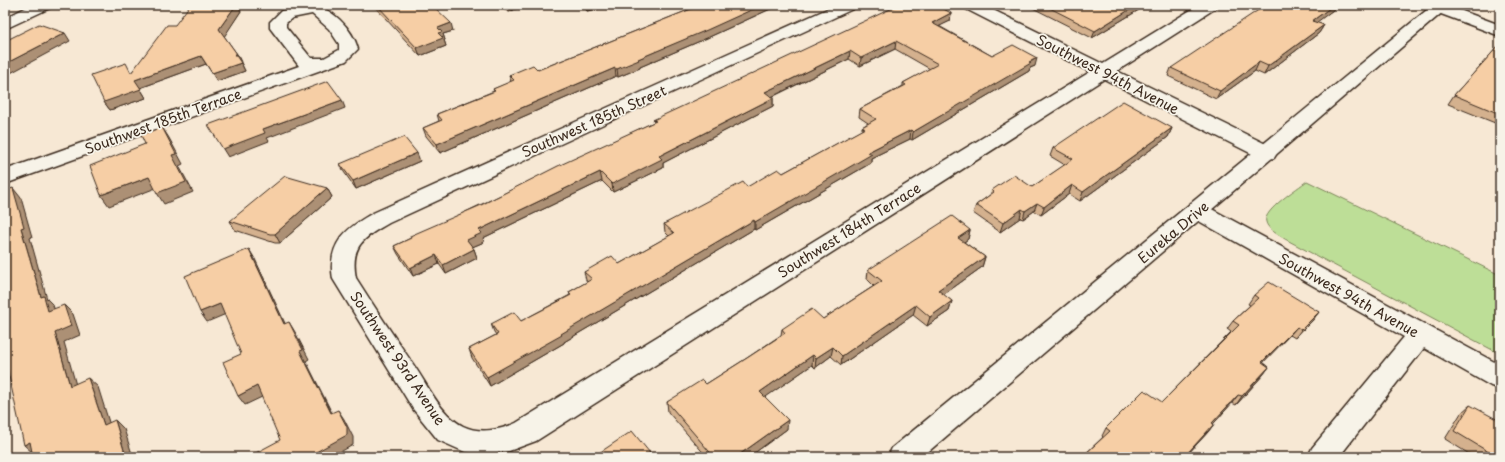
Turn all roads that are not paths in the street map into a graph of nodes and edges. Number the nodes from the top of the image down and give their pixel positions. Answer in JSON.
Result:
{"nodes":[{"id":1,"x":44,"y":5,"type":"edge"},
{"id":2,"x":849,"y":5,"type":"edge"},
{"id":3,"x":970,"y":5,"type":"edge"},
{"id":4,"x":1210,"y":5,"type":"edge"},
{"id":5,"x":1441,"y":7,"type":"edge"},
{"id":6,"x":5,"y":24,"type":"edge"},
{"id":7,"x":1500,"y":30,"type":"edge"},
{"id":8,"x":320,"y":64,"type":"dead end"},
{"id":9,"x":1103,"y":72,"type":"junction"},
{"id":10,"x":1267,"y":153,"type":"junction"},
{"id":11,"x":5,"y":177,"type":"edge"},
{"id":12,"x":1198,"y":211,"type":"junction"},
{"id":13,"x":346,"y":247,"type":"joint"},
{"id":14,"x":1421,"y":334,"type":"junction"},
{"id":15,"x":1500,"y":378,"type":"edge"},
{"id":16,"x":484,"y":442,"type":"joint"},
{"id":17,"x":902,"y":457,"type":"edge"},
{"id":18,"x":1322,"y":457,"type":"edge"}],
"edges":[{"from":1,"to":6,"type":"street"},
{"from":2,"to":13,"type":"street","name":"Southwest 185th Street"},
{"from":3,"to":9,"type":"street","name":"Southwest 94th Avenue"},
{"from":4,"to":9,"type":"street","name":"Southwest 184th Terrace"},
{"from":5,"to":7,"type":"street"},
{"from":5,"to":10,"type":"street","name":"Eureka Drive"},
{"from":8,"to":11,"type":"street","name":"Southwest 185th Terrace"},
{"from":9,"to":10,"type":"street","name":"Southwest 94th Avenue"},
{"from":9,"to":16,"type":"street","name":"Southwest 184th Terrace"},
{"from":10,"to":12,"type":"street","name":"Eureka Drive"},
{"from":12,"to":14,"type":"street","name":"Southwest 94th Avenue"},
{"from":12,"to":17,"type":"street","name":"Eureka Drive"},
{"from":13,"to":16,"type":"street","name":"Southwest 93rd Avenue"},
{"from":14,"to":15,"type":"street","name":"Southwest 94th Avenue"},
{"from":14,"to":18,"type":"street"}]}
